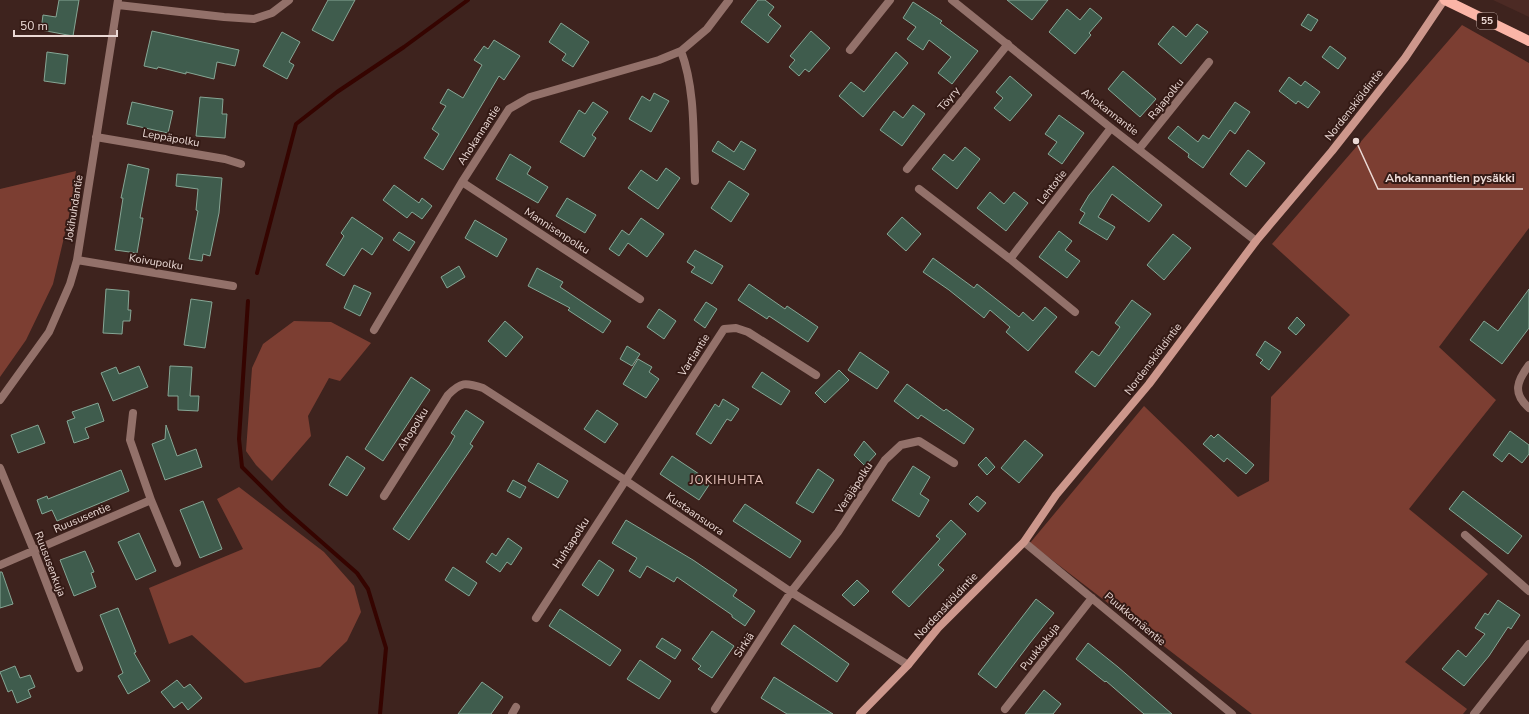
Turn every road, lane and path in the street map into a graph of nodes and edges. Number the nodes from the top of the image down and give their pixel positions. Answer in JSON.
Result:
{"nodes":[{"id":1,"x":289,"y":0,"type":"edge"},
{"id":2,"x":729,"y":0,"type":"edge"},
{"id":3,"x":890,"y":0,"type":"edge"},
{"id":4,"x":952,"y":0,"type":"edge"},
{"id":5,"x":1445,"y":0,"type":"edge"},
{"id":6,"x":118,"y":2,"type":"edge"},
{"id":7,"x":1529,"y":42,"type":"edge"},
{"id":8,"x":1008,"y":44,"type":"junction"},
{"id":9,"x":850,"y":50,"type":"dead end"},
{"id":10,"x":681,"y":51,"type":"junction"},
{"id":11,"x":1209,"y":62,"type":"dead end"},
{"id":12,"x":1112,"y":128,"type":"junction"},
{"id":13,"x":96,"y":137,"type":"junction"},
{"id":14,"x":1139,"y":149,"type":"junction"},
{"id":15,"x":241,"y":164,"type":"dead end"},
{"id":16,"x":907,"y":168,"type":"dead end"},
{"id":17,"x":695,"y":181,"type":"dead end"},
{"id":18,"x":462,"y":182,"type":"junction"},
{"id":19,"x":919,"y":189,"type":"dead end"},
{"id":20,"x":1256,"y":241,"type":"junction"},
{"id":21,"x":1010,"y":259,"type":"junction"},
{"id":22,"x":77,"y":260,"type":"junction"},
{"id":23,"x":232,"y":286,"type":"dead end"},
{"id":24,"x":640,"y":299,"type":"dead end"},
{"id":25,"x":1075,"y":312,"type":"dead end"},
{"id":26,"x":374,"y":330,"type":"dead end"},
{"id":27,"x":1529,"y":366,"type":"edge"},
{"id":28,"x":816,"y":375,"type":"dead end"},
{"id":29,"x":469,"y":384,"type":"joint"},
{"id":30,"x":0,"y":400,"type":"edge"},
{"id":31,"x":1529,"y":408,"type":"edge"},
{"id":32,"x":133,"y":413,"type":"dead end"},
{"id":33,"x":954,"y":463,"type":"dead end"},
{"id":34,"x":0,"y":468,"type":"edge"},
{"id":35,"x":625,"y":480,"type":"junction"},
{"id":36,"x":384,"y":496,"type":"dead end"},
{"id":37,"x":151,"y":500,"type":"junction"},
{"id":38,"x":1465,"y":535,"type":"dead end"},
{"id":39,"x":1024,"y":542,"type":"junction"},
{"id":40,"x":34,"y":550,"type":"junction"},
{"id":41,"x":177,"y":563,"type":"dead end"},
{"id":42,"x":0,"y":565,"type":"edge"},
{"id":43,"x":1529,"y":590,"type":"edge"},
{"id":44,"x":792,"y":592,"type":"junction"},
{"id":45,"x":1092,"y":598,"type":"junction"},
{"id":46,"x":536,"y":618,"type":"dead end"},
{"id":47,"x":1529,"y":644,"type":"edge"},
{"id":48,"x":908,"y":665,"type":"junction"},
{"id":49,"x":79,"y":668,"type":"dead end"},
{"id":50,"x":715,"y":709,"type":"dead end"},
{"id":51,"x":1005,"y":709,"type":"dead end"},
{"id":52,"x":860,"y":714,"type":"edge"},
{"id":53,"x":1232,"y":714,"type":"edge"},
{"id":54,"x":1474,"y":714,"type":"edge"}],
"edges":[{"from":1,"to":6,"type":"street"},
{"from":2,"to":10,"type":"street","name":"Ahokannantie"},
{"from":3,"to":9,"type":"street"},
{"from":4,"to":8,"type":"street","name":"Ahokannantie"},
{"from":5,"to":7,"type":"main road","number":"55"},
{"from":5,"to":20,"type":"main road","name":"Nordenskiöldintie"},
{"from":6,"to":13,"type":"street","name":"Jokihuhdantie"},
{"from":8,"to":12,"type":"street","name":"Ahokannantie"},
{"from":8,"to":16,"type":"street","name":"Töyry"},
{"from":10,"to":17,"type":"street"},
{"from":10,"to":18,"type":"street","name":"Ahokannantie"},
{"from":11,"to":14,"type":"street","name":"Rajapolku"},
{"from":12,"to":14,"type":"street","name":"Ahokannantie"},
{"from":12,"to":21,"type":"street","name":"Lehtotie"},
{"from":13,"to":15,"type":"street","name":"Leppäpolku"},
{"from":13,"to":22,"type":"street","name":"Jokihuhdantie"},
{"from":14,"to":20,"type":"street","name":"Ahokannantie"},
{"from":18,"to":24,"type":"street","name":"Mannisenpolku"},
{"from":18,"to":26,"type":"street","name":"Ahokannantie"},
{"from":19,"to":21,"type":"street"},
{"from":20,"to":39,"type":"main road","name":"Nordenskiöldintie"},
{"from":21,"to":25,"type":"street"},
{"from":22,"to":23,"type":"street","name":"Koivupolku"},
{"from":22,"to":30,"type":"street","name":"Jokihuhdantie"},
{"from":27,"to":31,"type":"street"},
{"from":28,"to":35,"type":"street","name":"Vartiantie"},
{"from":29,"to":35,"type":"street","name":"Kustaansuora"},
{"from":29,"to":36,"type":"street","name":"Ahopolku"},
{"from":32,"to":37,"type":"street"},
{"from":33,"to":44,"type":"street","name":"Veräjäpolku"},
{"from":34,"to":40,"type":"street","name":"Ruususenkuja"},
{"from":35,"to":44,"type":"street","name":"Kustaansuora"},
{"from":35,"to":46,"type":"street","name":"Huhtapolku"},
{"from":37,"to":40,"type":"street","name":"Ruususentie"},
{"from":37,"to":41,"type":"street"},
{"from":38,"to":43,"type":"street"},
{"from":39,"to":45,"type":"street","name":"Puukkomäentie"},
{"from":39,"to":48,"type":"main road","name":"Nordenskiöldintie"},
{"from":40,"to":42,"type":"street","name":"Ruususentie"},
{"from":40,"to":49,"type":"street","name":"Ruususenkuja"},
{"from":44,"to":48,"type":"street","name":"Kustaansuora"},
{"from":44,"to":50,"type":"street","name":"Sirkiä"},
{"from":45,"to":51,"type":"street","name":"Puukkokuja"},
{"from":45,"to":53,"type":"street","name":"Puukkomäentie"},
{"from":47,"to":54,"type":"street"},
{"from":48,"to":52,"type":"main road","name":"Nordenskiöldintie"}]}
